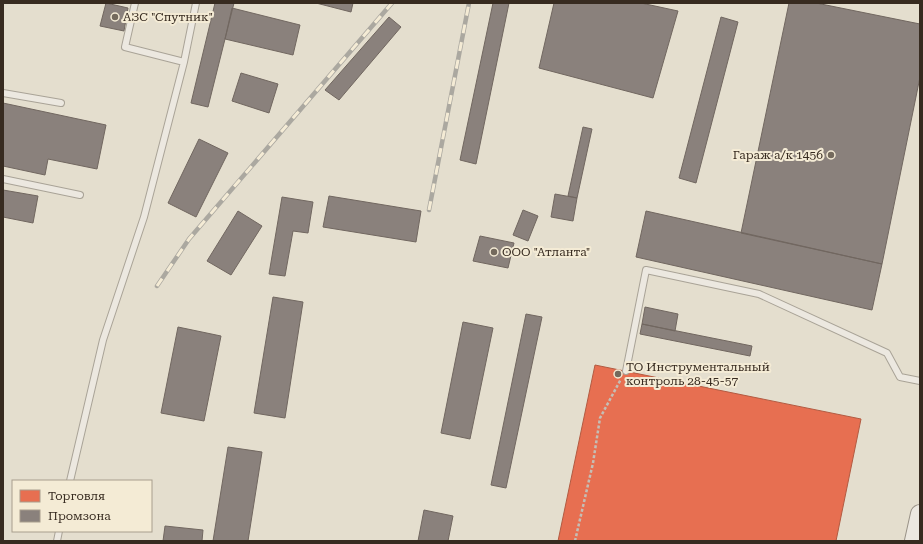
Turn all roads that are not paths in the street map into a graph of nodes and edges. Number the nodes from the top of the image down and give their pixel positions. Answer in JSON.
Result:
{"nodes":[{"id":1,"x":135,"y":3,"type":"edge"},
{"id":2,"x":196,"y":3,"type":"edge"},
{"id":3,"x":184,"y":62,"type":"junction"},
{"id":4,"x":3,"y":93,"type":"edge"},
{"id":5,"x":61,"y":103,"type":"dead end"},
{"id":6,"x":3,"y":179,"type":"edge"},
{"id":7,"x":80,"y":195,"type":"dead end"},
{"id":8,"x":626,"y":371,"type":"road end"},
{"id":9,"x":920,"y":381,"type":"edge"},
{"id":10,"x":70,"y":480,"type":"edge"},
{"id":11,"x":920,"y":514,"type":"edge"},
{"id":12,"x":914,"y":541,"type":"edge"}],
"edges":[{"from":1,"to":3,"type":"lane"},
{"from":2,"to":3,"type":"lane"},
{"from":3,"to":10,"type":"lane"},
{"from":4,"to":5,"type":"lane"},
{"from":6,"to":7,"type":"lane"},
{"from":8,"to":9,"type":"lane"},
{"from":11,"to":12,"type":"street"}]}
